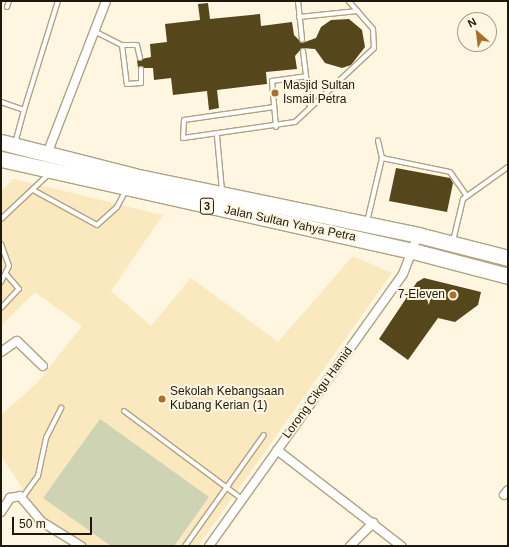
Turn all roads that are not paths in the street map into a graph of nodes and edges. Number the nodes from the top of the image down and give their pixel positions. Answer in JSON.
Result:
{"nodes":[{"id":1,"x":9,"y":1,"type":"edge"},
{"id":2,"x":58,"y":1,"type":"edge"},
{"id":3,"x":106,"y":1,"type":"edge"},
{"id":4,"x":298,"y":1,"type":"edge"},
{"id":5,"x":349,"y":1,"type":"edge"},
{"id":6,"x":8,"y":7,"type":"dead end"},
{"id":7,"x":358,"y":11,"type":"junction"},
{"id":8,"x":299,"y":17,"type":"junction"},
{"id":9,"x":94,"y":31,"type":"junction"},
{"id":10,"x":302,"y":40,"type":"dead end"},
{"id":11,"x":122,"y":45,"type":"junction"},
{"id":12,"x":303,"y":51,"type":"dead end"},
{"id":13,"x":140,"y":58,"type":"dead end"},
{"id":14,"x":141,"y":69,"type":"dead end"},
{"id":15,"x":306,"y":76,"type":"junction"},
{"id":16,"x":1,"y":102,"type":"edge"},
{"id":17,"x":274,"y":108,"type":"junction"},
{"id":18,"x":310,"y":108,"type":"junction"},
{"id":19,"x":24,"y":110,"type":"junction"},
{"id":20,"x":276,"y":127,"type":"junction"},
{"id":21,"x":217,"y":136,"type":"junction"},
{"id":22,"x":378,"y":140,"type":"dead end"},
{"id":23,"x":8,"y":144,"type":"edge"},
{"id":24,"x":48,"y":154,"type":"junction"},
{"id":25,"x":1,"y":158,"type":"edge"},
{"id":26,"x":382,"y":158,"type":"junction"},
{"id":27,"x":508,"y":167,"type":"edge"},
{"id":28,"x":51,"y":171,"type":"junction"},
{"id":29,"x":126,"y":189,"type":"junction"},
{"id":30,"x":33,"y":190,"type":"junction"},
{"id":31,"x":222,"y":194,"type":"junction"},
{"id":32,"x":466,"y":195,"type":"junction"},
{"id":33,"x":1,"y":219,"type":"edge"},
{"id":34,"x":367,"y":224,"type":"junction"},
{"id":35,"x":418,"y":235,"type":"junction"},
{"id":36,"x":1,"y":244,"type":"edge"},
{"id":37,"x":453,"y":244,"type":"junction"},
{"id":38,"x":413,"y":251,"type":"junction"},
{"id":39,"x":508,"y":258,"type":"edge"},
{"id":40,"x":6,"y":274,"type":"junction"},
{"id":41,"x":508,"y":276,"type":"edge"},
{"id":42,"x":1,"y":282,"type":"edge"},
{"id":43,"x":1,"y":308,"type":"edge"},
{"id":44,"x":1,"y":352,"type":"edge"},
{"id":45,"x":43,"y":366,"type":"dead end"},
{"id":46,"x":61,"y":408,"type":"dead end"},
{"id":47,"x":124,"y":411,"type":"dead end"},
{"id":48,"x":264,"y":435,"type":"dead end"},
{"id":49,"x":277,"y":450,"type":"junction"},
{"id":50,"x":227,"y":488,"type":"junction"},
{"id":51,"x":22,"y":498,"type":"junction"},
{"id":52,"x":242,"y":499,"type":"junction"},
{"id":53,"x":1,"y":512,"type":"edge"},
{"id":54,"x":373,"y":523,"type":"junction"},
{"id":55,"x":81,"y":546,"type":"edge"},
{"id":56,"x":185,"y":546,"type":"edge"},
{"id":57,"x":209,"y":546,"type":"edge"},
{"id":58,"x":350,"y":546,"type":"edge"},
{"id":59,"x":401,"y":546,"type":"edge"}],
"edges":[{"from":1,"to":6,"type":"lane"},
{"from":2,"to":19,"type":"lane"},
{"from":3,"to":9,"type":"street"},
{"from":4,"to":8,"type":"lane"},
{"from":5,"to":7,"type":"lane"},
{"from":7,"to":8,"type":"lane"},
{"from":7,"to":18,"type":"lane"},
{"from":8,"to":10,"type":"lane"},
{"from":9,"to":11,"type":"lane"},
{"from":9,"to":24,"type":"street"},
{"from":11,"to":13,"type":"lane"},
{"from":11,"to":14,"type":"lane"},
{"from":12,"to":15,"type":"lane"},
{"from":15,"to":17,"type":"lane"},
{"from":15,"to":18,"type":"lane"},
{"from":16,"to":19,"type":"lane"},
{"from":17,"to":20,"type":"lane"},
{"from":17,"to":21,"type":"lane"},
{"from":18,"to":20,"type":"lane"},
{"from":19,"to":23,"type":"lane"},
{"from":20,"to":21,"type":"lane"},
{"from":21,"to":31,"type":"lane"},
{"from":22,"to":26,"type":"lane"},
{"from":23,"to":24,"type":"highway","name":"Jalan Sultan Yahya Petra","number":"3"},
{"from":24,"to":31,"type":"highway","name":"Jalan Sultan Yahya Petra","number":"3"},
{"from":25,"to":28,"type":"highway","name":"Jalan Sultan Yahya Petra","number":"3"},
{"from":26,"to":32,"type":"lane"},
{"from":26,"to":34,"type":"lane"},
{"from":27,"to":32,"type":"lane"},
{"from":28,"to":29,"type":"highway","name":"Jalan Sultan Yahya Petra","number":"3"},
{"from":28,"to":30,"type":"lane"},
{"from":29,"to":30,"type":"lane"},
{"from":29,"to":38,"type":"highway","name":"Jalan Sultan Yahya Petra","number":"3"},
{"from":30,"to":33,"type":"lane"},
{"from":31,"to":34,"type":"highway","name":"Jalan Sultan Yahya Petra","number":"3"},
{"from":32,"to":37,"type":"lane"},
{"from":34,"to":35,"type":"highway","name":"Jalan Sultan Yahya Petra","number":"3"},
{"from":35,"to":37,"type":"highway","name":"Jalan Sultan Yahya Petra","number":"3"},
{"from":35,"to":38,"type":"street","name":"Lorong Cikgu Hamid"},
{"from":36,"to":40,"type":"lane"},
{"from":37,"to":39,"type":"highway","name":"Jalan Sultan Yahya Petra","number":"3"},
{"from":38,"to":41,"type":"highway","name":"Jalan Sultan Yahya Petra","number":"3"},
{"from":38,"to":49,"type":"street","name":"Lorong Cikgu Hamid"},
{"from":40,"to":42,"type":"lane"},
{"from":40,"to":43,"type":"lane"},
{"from":44,"to":45,"type":"street"},
{"from":46,"to":51,"type":"lane"},
{"from":47,"to":50,"type":"lane"},
{"from":48,"to":50,"type":"lane"},
{"from":49,"to":52,"type":"street","name":"Lorong Cikgu Hamid"},
{"from":49,"to":54,"type":"street"},
{"from":50,"to":52,"type":"lane"},
{"from":50,"to":56,"type":"lane"},
{"from":51,"to":53,"type":"street"},
{"from":51,"to":55,"type":"street"},
{"from":52,"to":57,"type":"street","name":"Lorong Cikgu Hamid"},
{"from":54,"to":58,"type":"street"},
{"from":54,"to":59,"type":"street"}]}
